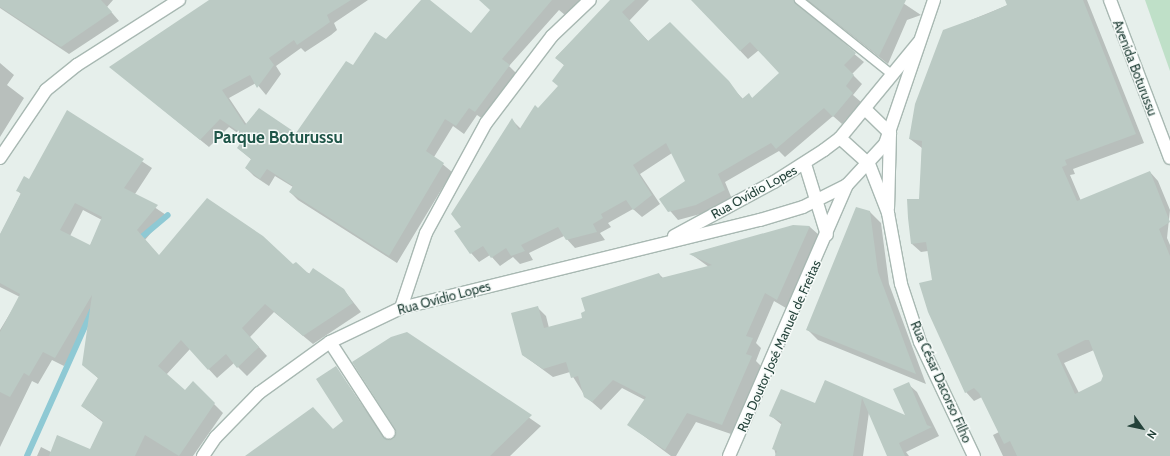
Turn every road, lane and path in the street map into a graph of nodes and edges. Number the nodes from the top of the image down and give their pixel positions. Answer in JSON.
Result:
{"nodes":[{"id":1,"x":180,"y":0,"type":"edge"},
{"id":2,"x":590,"y":0,"type":"edge"},
{"id":3,"x":799,"y":0,"type":"edge"},
{"id":4,"x":934,"y":0,"type":"edge"},
{"id":5,"x":1110,"y":0,"type":"edge"},
{"id":6,"x":921,"y":41,"type":"junction"},
{"id":7,"x":890,"y":73,"type":"junction"},
{"id":8,"x":865,"y":109,"type":"junction"},
{"id":9,"x":890,"y":133,"type":"junction"},
{"id":10,"x":840,"y":138,"type":"junction"},
{"id":11,"x":0,"y":158,"type":"edge"},
{"id":12,"x":1170,"y":158,"type":"edge"},
{"id":13,"x":805,"y":164,"type":"junction"},
{"id":14,"x":869,"y":164,"type":"junction"},
{"id":15,"x":847,"y":185,"type":"junction"},
{"id":16,"x":818,"y":201,"type":"junction"},
{"id":17,"x":888,"y":213,"type":"junction"},
{"id":18,"x":827,"y":235,"type":"junction"},
{"id":19,"x":660,"y":243,"type":"junction"},
{"id":20,"x":401,"y":308,"type":"junction"},
{"id":21,"x":330,"y":342,"type":"junction"},
{"id":22,"x":390,"y":433,"type":"dead end"},
{"id":23,"x":203,"y":456,"type":"edge"},
{"id":24,"x":729,"y":456,"type":"edge"},
{"id":25,"x":974,"y":456,"type":"edge"}],
"edges":[{"from":1,"to":11,"type":"street"},
{"from":2,"to":20,"type":"street"},
{"from":3,"to":7,"type":"lane"},
{"from":4,"to":6,"type":"street","name":"Rua Doutor José Manuel de Freitas"},
{"from":5,"to":12,"type":"street","name":"Avenida Boturussu"},
{"from":6,"to":7,"type":"street","name":"Rua Doutor José Manuel de Freitas"},
{"from":6,"to":9,"type":"street","name":"Rua Doutor José Manuel de Freitas"},
{"from":7,"to":8,"type":"street","name":"Rua Ovídio Lopes"},
{"from":8,"to":9,"type":"street"},
{"from":8,"to":10,"type":"street","name":"Rua Ovídio Lopes"},
{"from":9,"to":14,"type":"street","name":"Rua Doutor José Manuel de Freitas"},
{"from":9,"to":17,"type":"street","name":"Rua César Dacorso Filho"},
{"from":10,"to":13,"type":"street","name":"Rua Ovídio Lopes"},
{"from":10,"to":14,"type":"street"},
{"from":13,"to":16,"type":"street","name":"Rua Ovídio Lopes"},
{"from":13,"to":19,"type":"street","name":"Rua Ovídio Lopes"},
{"from":14,"to":15,"type":"street","name":"Rua Doutor José Manuel de Freitas"},
{"from":14,"to":17,"type":"street","name":"Rua César Dacorso Filho"},
{"from":15,"to":16,"type":"street","name":"Rua Ovídio Lopes"},
{"from":15,"to":18,"type":"street","name":"Rua Doutor José Manuel de Freitas"},
{"from":16,"to":18,"type":"street"},
{"from":16,"to":19,"type":"street","name":"Rua Ovídio Lopes"},
{"from":17,"to":25,"type":"street","name":"Rua César Dacorso Filho"},
{"from":18,"to":24,"type":"street","name":"Rua Doutor José Manuel de Freitas"},
{"from":19,"to":20,"type":"street","name":"Rua Ovídio Lopes"},
{"from":20,"to":21,"type":"street","name":"Rua Ovídio Lopes"},
{"from":21,"to":22,"type":"street"},
{"from":21,"to":23,"type":"street","name":"Rua Ovídio Lopes"}]}
